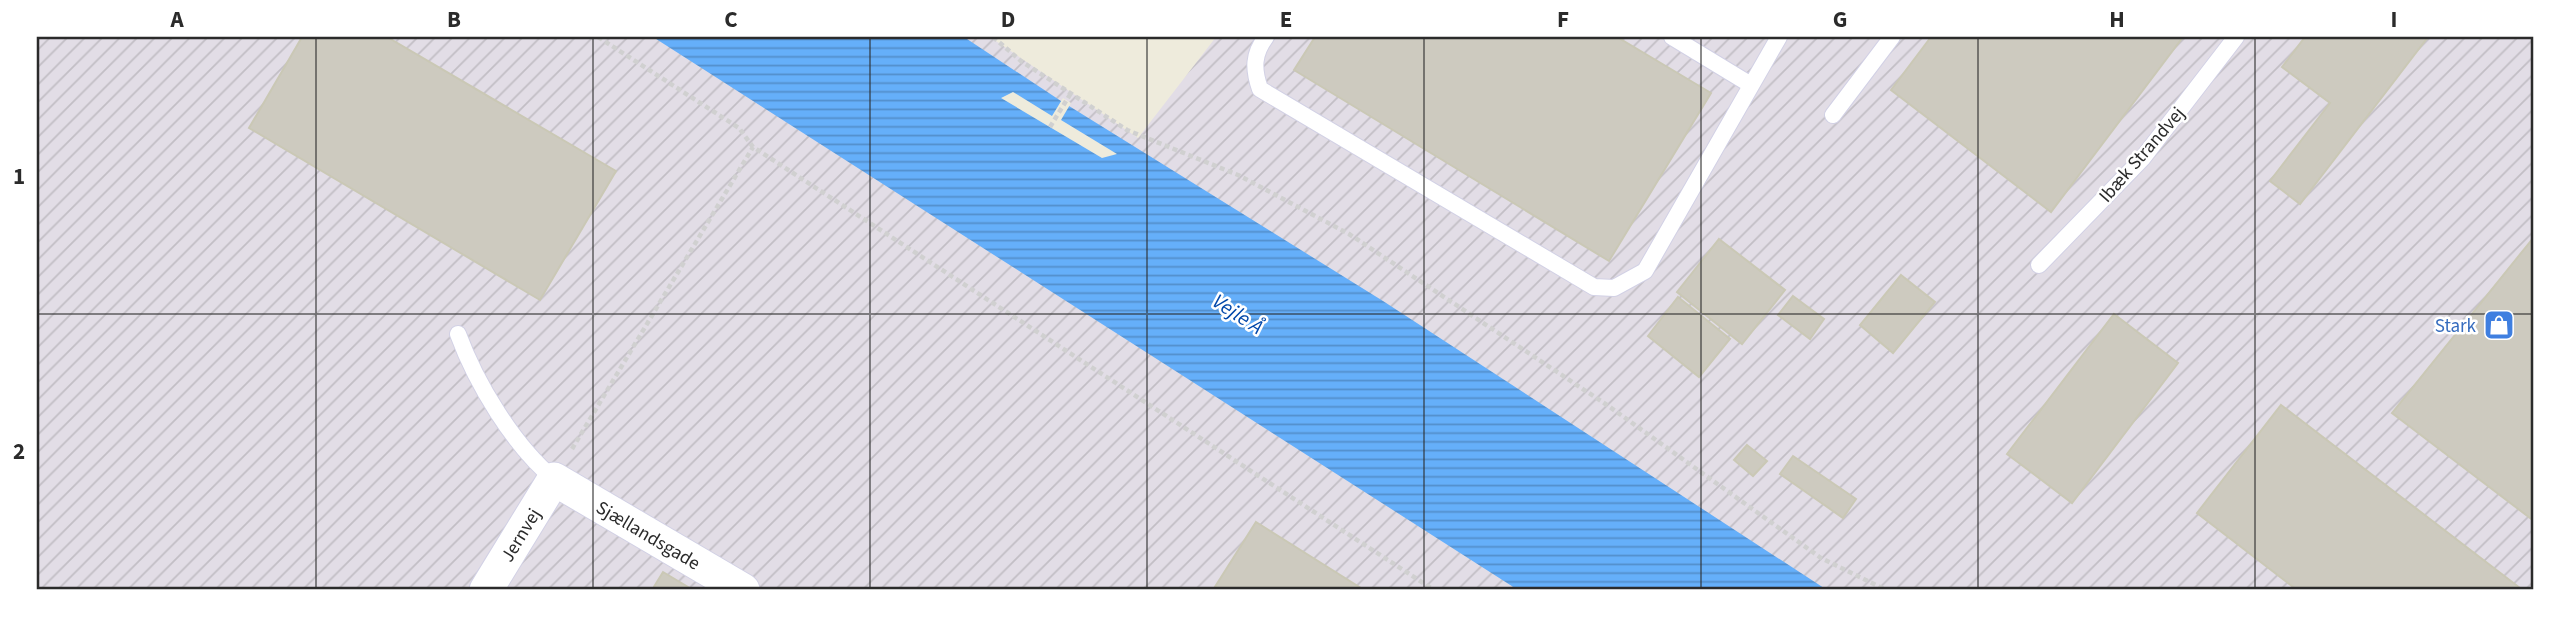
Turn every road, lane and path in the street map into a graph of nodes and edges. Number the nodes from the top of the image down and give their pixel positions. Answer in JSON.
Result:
{"nodes":[{"id":1,"x":598,"y":37,"type":"edge"},
{"id":2,"x":993,"y":37,"type":"edge"},
{"id":3,"x":1266,"y":37,"type":"edge"},
{"id":4,"x":1672,"y":37,"type":"edge"},
{"id":5,"x":1779,"y":37,"type":"edge"},
{"id":6,"x":1892,"y":37,"type":"edge"},
{"id":7,"x":2236,"y":37,"type":"edge"},
{"id":8,"x":1751,"y":85,"type":"junction"},
{"id":9,"x":1071,"y":93,"type":"junction"},
{"id":10,"x":1833,"y":114,"type":"dead end"},
{"id":11,"x":1050,"y":127,"type":"dead end"},
{"id":12,"x":753,"y":147,"type":"junction"},
{"id":13,"x":2039,"y":264,"type":"dead end"},
{"id":14,"x":457,"y":334,"type":"dead end"},
{"id":15,"x":554,"y":479,"type":"junction"},
{"id":16,"x":486,"y":590,"type":"edge"},
{"id":17,"x":743,"y":590,"type":"edge"},
{"id":18,"x":1434,"y":590,"type":"edge"},
{"id":19,"x":1886,"y":590,"type":"edge"}],
"edges":[{"from":1,"to":12,"type":"path"},
{"from":2,"to":9,"type":"path"},
{"from":3,"to":8,"type":"lane"},
{"from":4,"to":8,"type":"lane"},
{"from":5,"to":8,"type":"lane"},
{"from":6,"to":10,"type":"lane"},
{"from":7,"to":13,"type":"lane","name":"Ibæk Strandvej"},
{"from":9,"to":11,"type":"path"},
{"from":9,"to":19,"type":"path"},
{"from":12,"to":15,"type":"path"},
{"from":12,"to":18,"type":"path"},
{"from":14,"to":15,"type":"lane"},
{"from":15,"to":16,"type":"street","name":"Jernvej"},
{"from":15,"to":17,"type":"street","name":"Sjællandsgade"}]}
